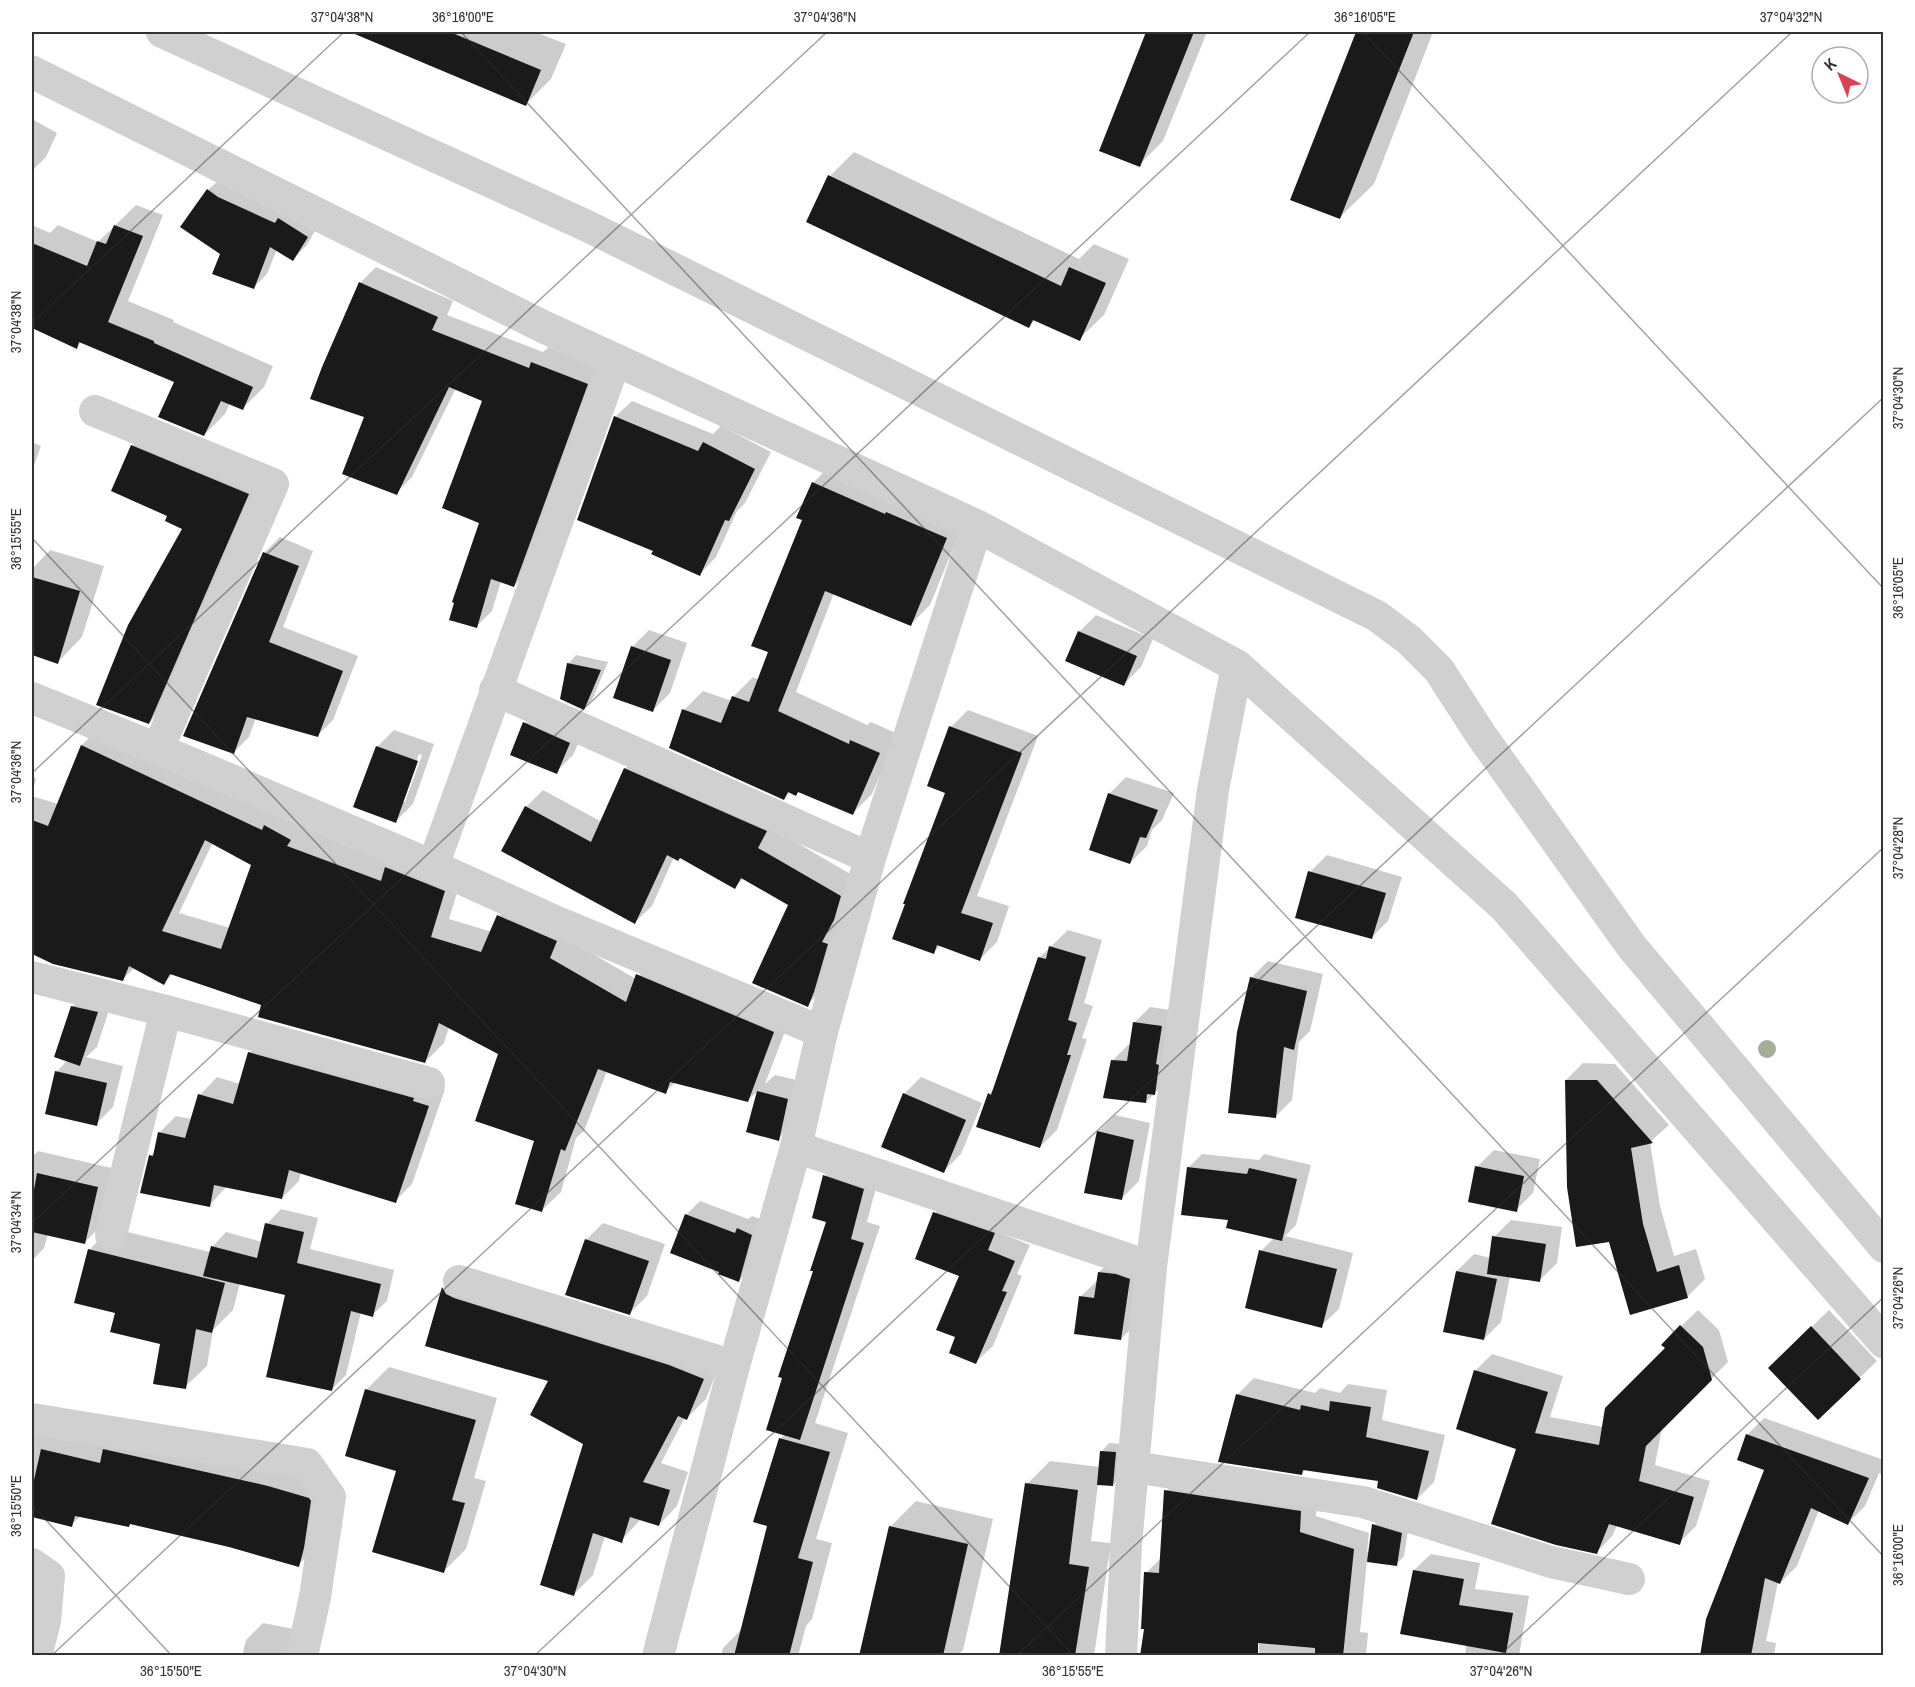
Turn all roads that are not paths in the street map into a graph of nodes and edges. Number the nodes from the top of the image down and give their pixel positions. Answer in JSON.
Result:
{"nodes":[{"id":1,"x":162,"y":32,"type":"edge"},
{"id":2,"x":32,"y":72,"type":"edge"},
{"id":3,"x":615,"y":361,"type":"junction"},
{"id":4,"x":95,"y":411,"type":"dead end"},
{"id":5,"x":977,"y":526,"type":"junction"},
{"id":6,"x":1237,"y":666,"type":"junction"},
{"id":7,"x":495,"y":690,"type":"junction"},
{"id":8,"x":32,"y":698,"type":"edge"},
{"id":9,"x":158,"y":749,"type":"junction"},
{"id":10,"x":870,"y":858,"type":"junction"},
{"id":11,"x":433,"y":866,"type":"junction"},
{"id":12,"x":32,"y":977,"type":"edge"},
{"id":13,"x":166,"y":1011,"type":"junction"},
{"id":14,"x":822,"y":1032,"type":"junction"},
{"id":15,"x":429,"y":1083,"type":"dead end"},
{"id":16,"x":796,"y":1147,"type":"junction"},
{"id":17,"x":111,"y":1235,"type":"dead end"},
{"id":18,"x":1884,"y":1247,"type":"edge"},
{"id":19,"x":1151,"y":1267,"type":"junction"},
{"id":20,"x":459,"y":1281,"type":"dead end"},
{"id":21,"x":1884,"y":1342,"type":"edge"},
{"id":22,"x":734,"y":1366,"type":"junction"},
{"id":23,"x":32,"y":1419,"type":"edge"},
{"id":24,"x":1133,"y":1467,"type":"junction"},
{"id":25,"x":32,"y":1564,"type":"edge"},
{"id":26,"x":1629,"y":1579,"type":"dead end"},
{"id":27,"x":36,"y":1656,"type":"edge"},
{"id":28,"x":302,"y":1656,"type":"edge"},
{"id":29,"x":658,"y":1656,"type":"edge"},
{"id":30,"x":1121,"y":1656,"type":"edge"}],
"edges":[{"from":1,"to":18,"type":"street"},
{"from":2,"to":3,"type":"street"},
{"from":3,"to":5,"type":"street"},
{"from":3,"to":7,"type":"street"},
{"from":4,"to":9,"type":"street"},
{"from":5,"to":6,"type":"street"},
{"from":5,"to":10,"type":"street"},
{"from":6,"to":19,"type":"street"},
{"from":6,"to":21,"type":"street"},
{"from":7,"to":10,"type":"street"},
{"from":7,"to":11,"type":"street"},
{"from":8,"to":9,"type":"street"},
{"from":9,"to":11,"type":"street"},
{"from":10,"to":14,"type":"street"},
{"from":11,"to":14,"type":"street"},
{"from":12,"to":13,"type":"street"},
{"from":13,"to":15,"type":"street"},
{"from":13,"to":17,"type":"street"},
{"from":14,"to":16,"type":"street"},
{"from":16,"to":19,"type":"street"},
{"from":16,"to":22,"type":"street"},
{"from":19,"to":24,"type":"street"},
{"from":20,"to":22,"type":"street"},
{"from":22,"to":29,"type":"street"},
{"from":23,"to":28,"type":"street"},
{"from":24,"to":26,"type":"street"},
{"from":24,"to":30,"type":"street"},
{"from":25,"to":27,"type":"street"}]}
